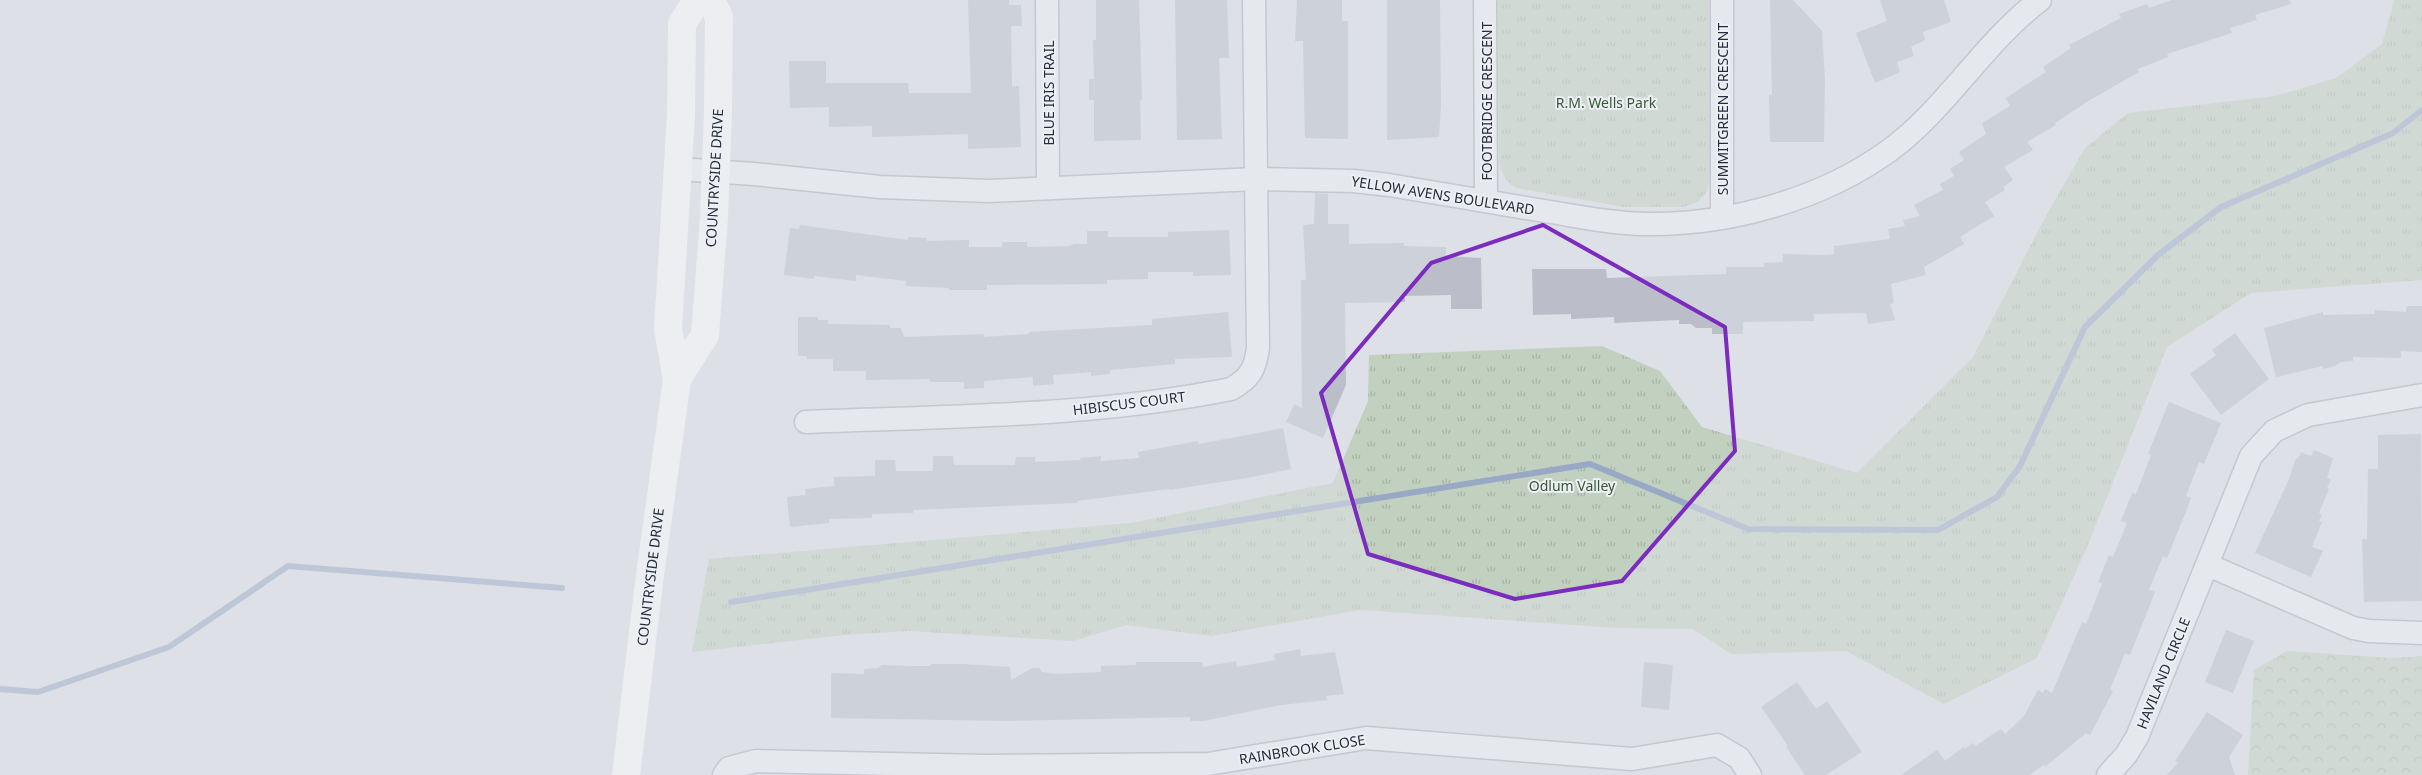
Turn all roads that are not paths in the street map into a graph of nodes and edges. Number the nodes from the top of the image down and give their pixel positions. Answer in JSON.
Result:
{"nodes":[{"id":1,"x":697,"y":0,"type":"edge"},
{"id":2,"x":711,"y":0,"type":"edge"},
{"id":3,"x":1047,"y":0,"type":"edge"},
{"id":4,"x":1254,"y":0,"type":"edge"},
{"id":5,"x":1485,"y":0,"type":"edge"},
{"id":6,"x":1722,"y":0,"type":"edge"},
{"id":7,"x":2040,"y":0,"type":"edge"},
{"id":8,"x":679,"y":169,"type":"junction"},
{"id":9,"x":716,"y":171,"type":"junction"},
{"id":10,"x":1256,"y":179,"type":"junction"},
{"id":11,"x":1048,"y":186,"type":"junction"},
{"id":12,"x":1486,"y":201,"type":"junction"},
{"id":13,"x":1722,"y":218,"type":"junction"},
{"id":14,"x":677,"y":379,"type":"junction"},
{"id":15,"x":2422,"y":395,"type":"edge"},
{"id":16,"x":806,"y":422,"type":"dead end"},
{"id":17,"x":2208,"y":565,"type":"junction"},
{"id":18,"x":2422,"y":633,"type":"edge"},
{"id":19,"x":1208,"y":770,"type":"edge"},
{"id":20,"x":984,"y":771,"type":"edge"},
{"id":21,"x":626,"y":775,"type":"edge"},
{"id":22,"x":724,"y":775,"type":"edge"},
{"id":23,"x":1750,"y":775,"type":"edge"},
{"id":24,"x":2108,"y":775,"type":"edge"}],
"edges":[{"from":1,"to":8,"type":"main road","name":"COUNTRYSIDE DRIVE"},
{"from":2,"to":9,"type":"main road","name":"COUNTRYSIDE DRIVE"},
{"from":3,"to":11,"type":"street","name":"BLUE IRIS TRAIL"},
{"from":4,"to":10,"type":"street"},
{"from":5,"to":12,"type":"street","name":"FOOTBRIDGE CRESCENT"},
{"from":6,"to":13,"type":"street","name":"SUMMITGREEN CRESCENT"},
{"from":7,"to":13,"type":"street","name":"YELLOW AVENS BOULEVARD"},
{"from":8,"to":9,"type":"street","name":"YELLOW AVENS BOULEVARD"},
{"from":8,"to":14,"type":"main road","name":"COUNTRYSIDE DRIVE"},
{"from":9,"to":11,"type":"street","name":"YELLOW AVENS BOULEVARD"},
{"from":9,"to":14,"type":"main road","name":"COUNTRYSIDE DRIVE"},
{"from":10,"to":11,"type":"street","name":"YELLOW AVENS BOULEVARD"},
{"from":10,"to":12,"type":"street","name":"YELLOW AVENS BOULEVARD"},
{"from":10,"to":16,"type":"street","name":"HIBISCUS COURT"},
{"from":12,"to":13,"type":"street","name":"YELLOW AVENS BOULEVARD"},
{"from":14,"to":21,"type":"main road","name":"COUNTRYSIDE DRIVE"},
{"from":15,"to":17,"type":"street","name":"HAVILAND CIRCLE"},
{"from":17,"to":18,"type":"street"},
{"from":17,"to":24,"type":"street","name":"HAVILAND CIRCLE"},
{"from":19,"to":20,"type":"street","name":"RAINBROOK CLOSE"},
{"from":19,"to":23,"type":"street","name":"RAINBROOK CLOSE"},
{"from":20,"to":22,"type":"street","name":"RAINBROOK CLOSE"}]}
